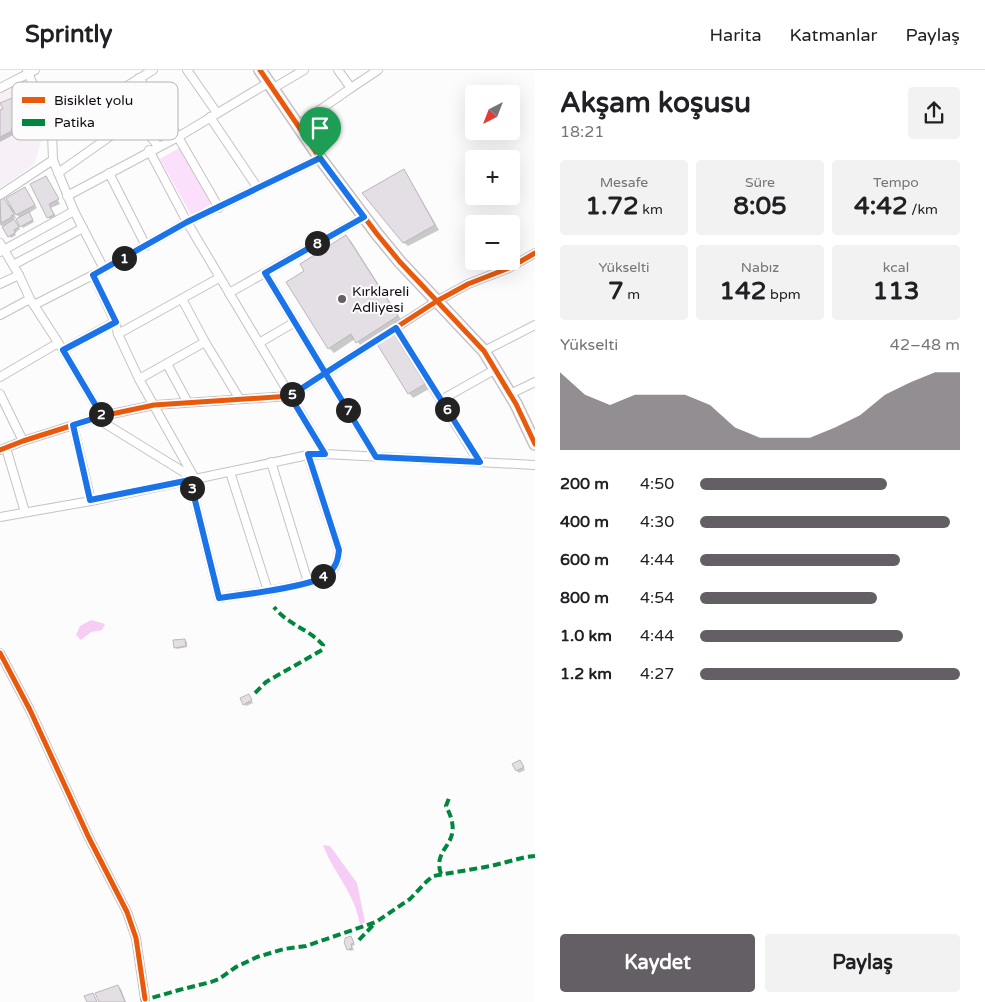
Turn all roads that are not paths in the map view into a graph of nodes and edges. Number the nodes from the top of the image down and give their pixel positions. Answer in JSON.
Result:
{"nodes":[{"id":1,"x":186,"y":70,"type":"edge"},
{"id":2,"x":260,"y":70,"type":"edge"},
{"id":3,"x":304,"y":70,"type":"edge"},
{"id":4,"x":338,"y":70,"type":"edge"},
{"id":5,"x":378,"y":70,"type":"edge"},
{"id":6,"x":30,"y":71,"type":"edge"},
{"id":7,"x":148,"y":71,"type":"edge"},
{"id":8,"x":139,"y":78,"type":"junction"},
{"id":9,"x":133,"y":82,"type":"edge"},
{"id":10,"x":142,"y":82,"type":"edge"},
{"id":11,"x":270,"y":86,"type":"junction"},
{"id":12,"x":0,"y":88,"type":"edge"},
{"id":13,"x":351,"y":88,"type":"junction"},
{"id":14,"x":213,"y":115,"type":"junction"},
{"id":15,"x":297,"y":126,"type":"junction"},
{"id":16,"x":178,"y":136,"type":"joint"},
{"id":17,"x":52,"y":140,"type":"edge"},
{"id":18,"x":105,"y":140,"type":"edge"},
{"id":19,"x":153,"y":140,"type":"edge"},
{"id":20,"x":170,"y":140,"type":"edge"},
{"id":21,"x":158,"y":146,"type":"junction"},
{"id":22,"x":149,"y":150,"type":"junction"},
{"id":23,"x":320,"y":158,"type":"junction"},
{"id":24,"x":53,"y":160,"type":"junction"},
{"id":25,"x":58,"y":173,"type":"junction"},
{"id":26,"x":110,"y":173,"type":"junction"},
{"id":27,"x":257,"y":187,"type":"junction"},
{"id":28,"x":0,"y":196,"type":"edge"},
{"id":29,"x":67,"y":196,"type":"junction"},
{"id":30,"x":219,"y":208,"type":"junction"},
{"id":31,"x":74,"y":211,"type":"junction"},
{"id":32,"x":364,"y":217,"type":"junction"},
{"id":33,"x":187,"y":222,"type":"junction"},
{"id":34,"x":83,"y":228,"type":"junction"},
{"id":35,"x":146,"y":246,"type":"junction"},
{"id":36,"x":1,"y":248,"type":"edge"},
{"id":37,"x":535,"y":253,"type":"edge"},
{"id":38,"x":13,"y":265,"type":"junction"},
{"id":39,"x":104,"y":269,"type":"junction"},
{"id":40,"x":265,"y":273,"type":"junction"},
{"id":41,"x":19,"y":274,"type":"junction"},
{"id":42,"x":93,"y":275,"type":"junction"},
{"id":43,"x":219,"y":278,"type":"junction"},
{"id":44,"x":0,"y":284,"type":"edge"},
{"id":45,"x":229,"y":294,"type":"junction"},
{"id":46,"x":182,"y":299,"type":"junction"},
{"id":47,"x":32,"y":302,"type":"junction"},
{"id":48,"x":438,"y":302,"type":"junction"},
{"id":49,"x":0,"y":315,"type":"edge"},
{"id":50,"x":116,"y":322,"type":"junction"},
{"id":51,"x":294,"y":322,"type":"junction"},
{"id":52,"x":535,"y":325,"type":"edge"},
{"id":53,"x":396,"y":328,"type":"junction"},
{"id":54,"x":118,"y":334,"type":"junction"},
{"id":55,"x":205,"y":342,"type":"junction"},
{"id":56,"x":259,"y":343,"type":"junction"},
{"id":57,"x":61,"y":347,"type":"junction"},
{"id":58,"x":484,"y":351,"type":"junction"},
{"id":59,"x":167,"y":364,"type":"junction"},
{"id":60,"x":496,"y":369,"type":"junction"},
{"id":61,"x":325,"y":373,"type":"junction"},
{"id":62,"x":0,"y":377,"type":"edge"},
{"id":63,"x":138,"y":379,"type":"junction"},
{"id":64,"x":535,"y":382,"type":"edge"},
{"id":65,"x":0,"y":394,"type":"edge"},
{"id":66,"x":510,"y":394,"type":"junction"},
{"id":67,"x":290,"y":396,"type":"junction"},
{"id":68,"x":239,"y":398,"type":"junction"},
{"id":69,"x":441,"y":400,"type":"junction"},
{"id":70,"x":187,"y":401,"type":"junction"},
{"id":71,"x":154,"y":405,"type":"junction"},
{"id":72,"x":99,"y":417,"type":"junction"},
{"id":73,"x":73,"y":425,"type":"junction"},
{"id":74,"x":23,"y":441,"type":"junction"},
{"id":75,"x":535,"y":444,"type":"edge"},
{"id":76,"x":3,"y":449,"type":"edge"},
{"id":77,"x":308,"y":454,"type":"junction"},
{"id":78,"x":325,"y":454,"type":"junction"},
{"id":79,"x":376,"y":457,"type":"junction"},
{"id":80,"x":271,"y":462,"type":"junction"},
{"id":81,"x":480,"y":462,"type":"junction"},
{"id":82,"x":535,"y":465,"type":"edge"},
{"id":83,"x":230,"y":472,"type":"junction"},
{"id":84,"x":193,"y":480,"type":"junction"},
{"id":85,"x":90,"y":500,"type":"junction"},
{"id":86,"x":25,"y":512,"type":"junction"},
{"id":87,"x":0,"y":517,"type":"edge"},
{"id":88,"x":308,"y":582,"type":"junction"},
{"id":89,"x":268,"y":591,"type":"junction"},
{"id":90,"x":0,"y":653,"type":"edge"},
{"id":91,"x":145,"y":999,"type":"dead end"}],
"edges":[{"from":1,"to":14,"type":"street"},
{"from":2,"to":11,"type":"street"},
{"from":3,"to":11,"type":"street"},
{"from":4,"to":13,"type":"street"},
{"from":5,"to":13,"type":"street"},
{"from":6,"to":12,"type":"street"},
{"from":7,"to":8,"type":"street"},
{"from":8,"to":9,"type":"street"},
{"from":8,"to":10,"type":"street"},
{"from":11,"to":14,"type":"street"},
{"from":11,"to":15,"type":"street"},
{"from":13,"to":15,"type":"street"},
{"from":14,"to":16,"type":"street"},
{"from":14,"to":27,"type":"street"},
{"from":15,"to":23,"type":"street"},
{"from":16,"to":30,"type":"street"},
{"from":17,"to":24,"type":"street"},
{"from":18,"to":25,"type":"street"},
{"from":19,"to":21,"type":"street"},
{"from":20,"to":21,"type":"street"},
{"from":21,"to":22,"type":"street"},
{"from":22,"to":26,"type":"street"},
{"from":22,"to":33,"type":"street"},
{"from":23,"to":27,"type":"street"},
{"from":23,"to":32,"type":"street"},
{"from":24,"to":25,"type":"street"},
{"from":24,"to":28,"type":"street"},
{"from":25,"to":29,"type":"street"},
{"from":26,"to":29,"type":"street"},
{"from":26,"to":35,"type":"street"},
{"from":27,"to":30,"type":"street"},
{"from":29,"to":31,"type":"street"},
{"from":30,"to":33,"type":"street"},
{"from":31,"to":34,"type":"street"},
{"from":31,"to":36,"type":"street"},
{"from":32,"to":40,"type":"street"},
{"from":32,"to":48,"type":"street"},
{"from":33,"to":35,"type":"street"},
{"from":33,"to":43,"type":"street"},
{"from":34,"to":38,"type":"street"},
{"from":34,"to":39,"type":"street"},
{"from":35,"to":39,"type":"street"},
{"from":36,"to":38,"type":"street"},
{"from":37,"to":48,"type":"street"},
{"from":38,"to":41,"type":"street"},
{"from":39,"to":42,"type":"street"},
{"from":40,"to":45,"type":"street"},
{"from":40,"to":51,"type":"street"},
{"from":41,"to":44,"type":"street"},
{"from":41,"to":47,"type":"street"},
{"from":42,"to":47,"type":"street"},
{"from":42,"to":50,"type":"street"},
{"from":43,"to":45,"type":"street"},
{"from":43,"to":46,"type":"street"},
{"from":45,"to":56,"type":"street"},
{"from":46,"to":54,"type":"street"},
{"from":46,"to":55,"type":"street"},
{"from":47,"to":49,"type":"street"},
{"from":47,"to":57,"type":"street"},
{"from":48,"to":53,"type":"street"},
{"from":48,"to":58,"type":"street"},
{"from":50,"to":54,"type":"street"},
{"from":50,"to":57,"type":"street"},
{"from":51,"to":56,"type":"street"},
{"from":51,"to":61,"type":"street"},
{"from":52,"to":58,"type":"street"},
{"from":53,"to":61,"type":"street"},
{"from":53,"to":69,"type":"street"},
{"from":54,"to":63,"type":"street"},
{"from":55,"to":59,"type":"street"},
{"from":55,"to":68,"type":"street"},
{"from":56,"to":67,"type":"street"},
{"from":57,"to":62,"type":"street"},
{"from":57,"to":72,"type":"street"},
{"from":58,"to":60,"type":"street"},
{"from":59,"to":63,"type":"street"},
{"from":59,"to":70,"type":"street"},
{"from":60,"to":66,"type":"street"},
{"from":60,"to":69,"type":"street"},
{"from":61,"to":67,"type":"street"},
{"from":61,"to":79,"type":"street"},
{"from":63,"to":71,"type":"street"},
{"from":64,"to":66,"type":"street"},
{"from":65,"to":74,"type":"street"},
{"from":66,"to":75,"type":"street"},
{"from":67,"to":68,"type":"street"},
{"from":67,"to":78,"type":"street"},
{"from":68,"to":70,"type":"street"},
{"from":69,"to":81,"type":"street"},
{"from":70,"to":71,"type":"street"},
{"from":71,"to":72,"type":"street"},
{"from":71,"to":84,"type":"street"},
{"from":72,"to":73,"type":"street"},
{"from":72,"to":84,"type":"street"},
{"from":73,"to":74,"type":"street"},
{"from":73,"to":85,"type":"street"},
{"from":74,"to":76,"type":"street"},
{"from":76,"to":86,"type":"street"},
{"from":77,"to":78,"type":"street"},
{"from":77,"to":80,"type":"street"},
{"from":77,"to":88,"type":"street"},
{"from":78,"to":79,"type":"street"},
{"from":79,"to":81,"type":"street"},
{"from":80,"to":83,"type":"street"},
{"from":80,"to":88,"type":"street"},
{"from":81,"to":82,"type":"street"},
{"from":83,"to":84,"type":"street"},
{"from":83,"to":89,"type":"street"},
{"from":84,"to":85,"type":"street"},
{"from":84,"to":89,"type":"street"},
{"from":85,"to":86,"type":"street"},
{"from":86,"to":87,"type":"street"},
{"from":88,"to":89,"type":"street"},
{"from":90,"to":91,"type":"street"}]}
